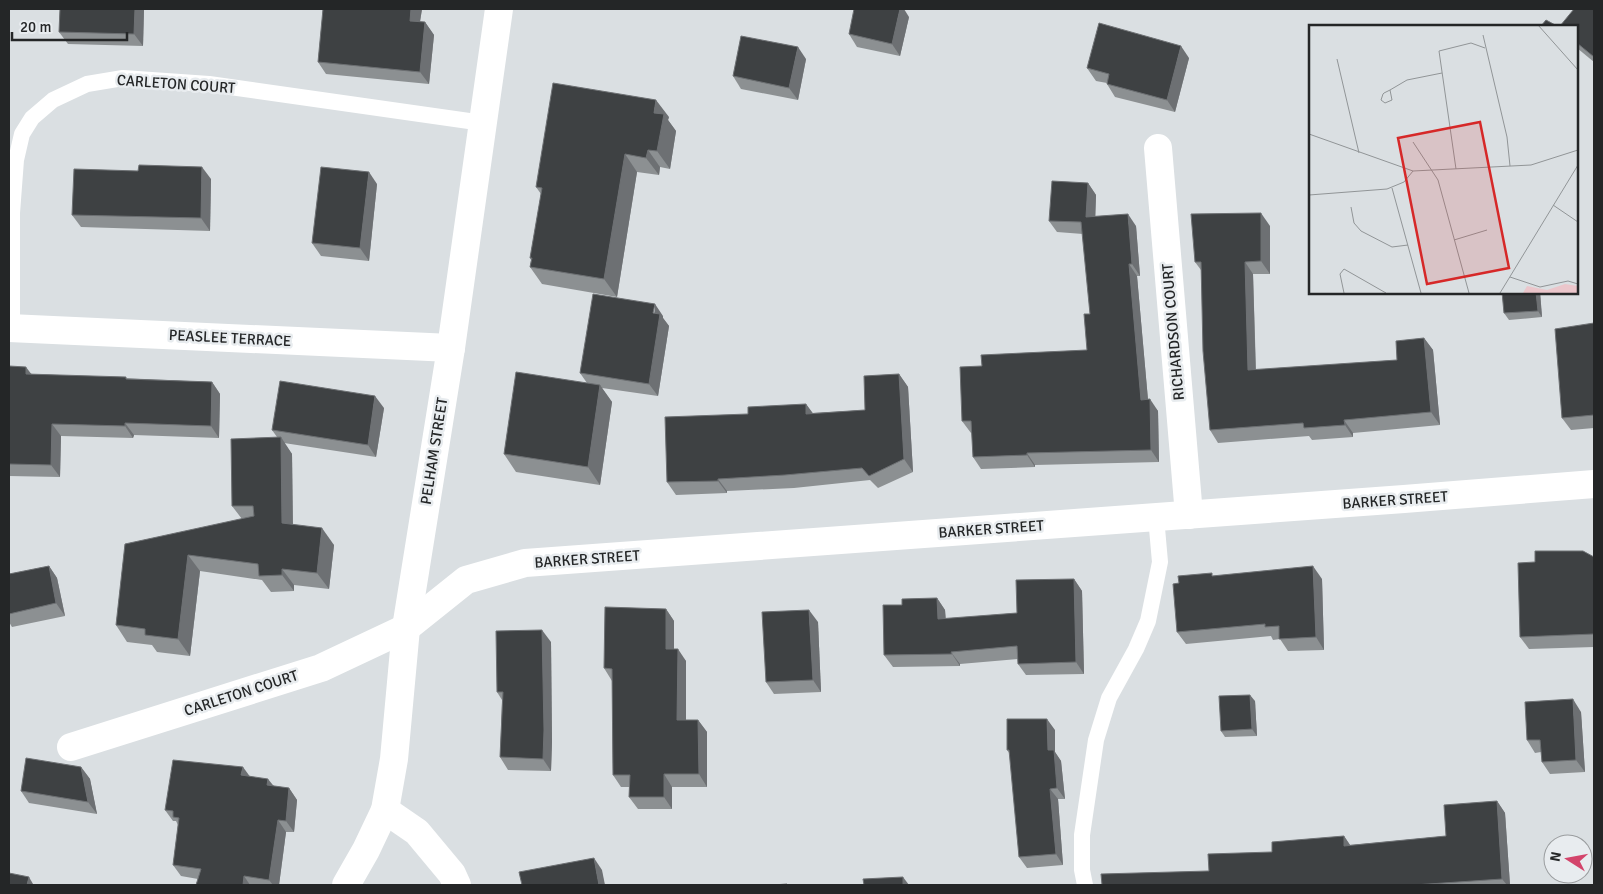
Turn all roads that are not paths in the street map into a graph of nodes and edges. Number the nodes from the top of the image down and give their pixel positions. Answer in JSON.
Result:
{"nodes":[{"id":1,"x":499,"y":9,"type":"edge"},
{"id":2,"x":483,"y":123,"type":"junction"},
{"id":3,"x":1158,"y":148,"type":"dead end"},
{"id":4,"x":11,"y":328,"type":"edge"},
{"id":5,"x":451,"y":348,"type":"junction"},
{"id":6,"x":1594,"y":484,"type":"edge"},
{"id":7,"x":1189,"y":515,"type":"junction"},
{"id":8,"x":1156,"y":517,"type":"junction"},
{"id":9,"x":406,"y":628,"type":"junction"},
{"id":10,"x":71,"y":747,"type":"dead end"},
{"id":11,"x":385,"y":810,"type":"junction"},
{"id":12,"x":346,"y":885,"type":"edge"},
{"id":13,"x":457,"y":885,"type":"edge"},
{"id":14,"x":1085,"y":885,"type":"edge"}],
"edges":[{"from":1,"to":2,"type":"street","name":"PELHAM STREET"},
{"from":2,"to":4,"type":"lane","name":"CARLETON COURT"},
{"from":2,"to":5,"type":"street","name":"PELHAM STREET"},
{"from":3,"to":7,"type":"street","name":"RICHARDSON COURT"},
{"from":4,"to":5,"type":"street","name":"PEASLEE TERRACE"},
{"from":5,"to":9,"type":"street","name":"PELHAM STREET"},
{"from":6,"to":7,"type":"street","name":"BARKER STREET"},
{"from":7,"to":8,"type":"street","name":"BARKER STREET"},
{"from":8,"to":9,"type":"street","name":"BARKER STREET"},
{"from":8,"to":14,"type":"lane"},
{"from":9,"to":10,"type":"street","name":"CARLETON COURT"},
{"from":9,"to":11,"type":"street","name":"PELHAM STREET"},
{"from":11,"to":12,"type":"street","name":"PELHAM STREET"},
{"from":11,"to":13,"type":"street"}]}
